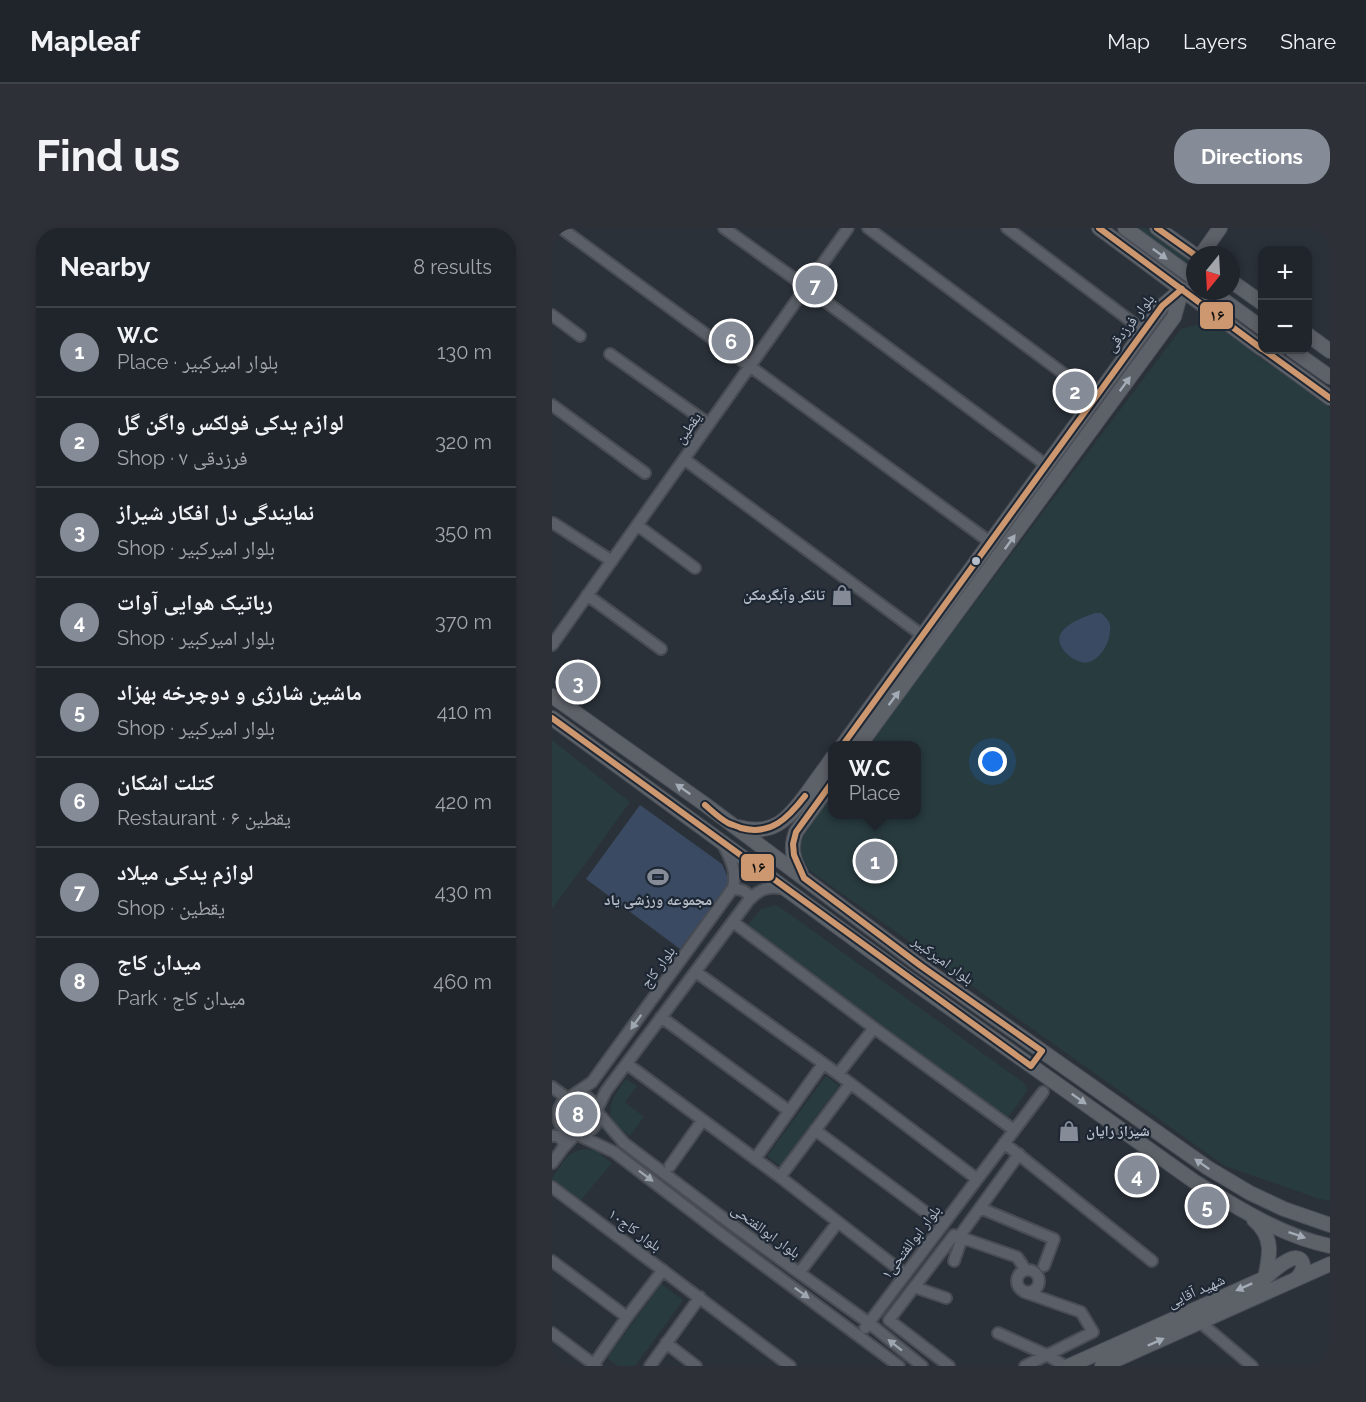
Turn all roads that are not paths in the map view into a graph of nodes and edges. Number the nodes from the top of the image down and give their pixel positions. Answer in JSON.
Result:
{"nodes":[{"id":1,"x":561,"y":228,"type":"edge"},
{"id":2,"x":724,"y":228,"type":"edge"},
{"id":3,"x":848,"y":228,"type":"edge"},
{"id":4,"x":867,"y":228,"type":"edge"},
{"id":5,"x":1007,"y":228,"type":"edge"},
{"id":6,"x":1099,"y":228,"type":"edge"},
{"id":7,"x":1125,"y":228,"type":"edge"},
{"id":8,"x":1157,"y":228,"type":"edge"},
{"id":9,"x":1220,"y":228,"type":"edge"},
{"id":10,"x":1207,"y":246,"type":"edge"},
{"id":11,"x":1186,"y":249,"type":"edge"},
{"id":12,"x":1186,"y":272,"type":"edge"},
{"id":13,"x":806,"y":287,"type":"junction"},
{"id":14,"x":1240,"y":287,"type":"edge"},
{"id":15,"x":1182,"y":290,"type":"junction"},
{"id":16,"x":1224,"y":300,"type":"edge"},
{"id":17,"x":1259,"y":300,"type":"edge"},
{"id":18,"x":1162,"y":306,"type":"junction"},
{"id":19,"x":552,"y":315,"type":"edge"},
{"id":20,"x":1174,"y":316,"type":"junction"},
{"id":21,"x":1258,"y":324,"type":"edge"},
{"id":22,"x":1143,"y":331,"type":"junction"},
{"id":23,"x":580,"y":336,"type":"dead end"},
{"id":24,"x":1312,"y":338,"type":"edge"},
{"id":25,"x":1258,"y":345,"type":"edge"},
{"id":26,"x":1330,"y":351,"type":"edge"},
{"id":27,"x":610,"y":354,"type":"dead end"},
{"id":28,"x":1270,"y":354,"type":"edge"},
{"id":29,"x":1298,"y":354,"type":"edge"},
{"id":30,"x":750,"y":366,"type":"junction"},
{"id":31,"x":1330,"y":377,"type":"edge"},
{"id":32,"x":1095,"y":397,"type":"junction"},
{"id":33,"x":1330,"y":398,"type":"edge"},
{"id":34,"x":552,"y":405,"type":"edge"},
{"id":35,"x":709,"y":424,"type":"junction"},
{"id":36,"x":684,"y":459,"type":"junction"},
{"id":37,"x":1046,"y":465,"type":"junction"},
{"id":38,"x":645,"y":473,"type":"dead end"},
{"id":39,"x":553,"y":523,"type":"edge"},
{"id":40,"x":637,"y":525,"type":"junction"},
{"id":41,"x":990,"y":542,"type":"junction"},
{"id":42,"x":612,"y":561,"type":"junction"},
{"id":43,"x":695,"y":568,"type":"dead end"},
{"id":44,"x":587,"y":595,"type":"junction"},
{"id":45,"x":922,"y":635,"type":"junction"},
{"id":46,"x":552,"y":645,"type":"edge"},
{"id":47,"x":661,"y":649,"type":"dead end"},
{"id":48,"x":552,"y":696,"type":"edge"},
{"id":49,"x":552,"y":718,"type":"edge"},
{"id":50,"x":846,"y":741,"type":"edge"},
{"id":51,"x":863,"y":741,"type":"edge"},
{"id":52,"x":828,"y":766,"type":"edge"},
{"id":53,"x":828,"y":786,"type":"edge"},
{"id":54,"x":798,"y":817,"type":"junction"},
{"id":55,"x":730,"y":824,"type":"junction"},
{"id":56,"x":722,"y":841,"type":"junction"},
{"id":57,"x":804,"y":878,"type":"junction"},
{"id":58,"x":732,"y":890,"type":"junction"},
{"id":59,"x":790,"y":890,"type":"junction"},
{"id":60,"x":749,"y":900,"type":"junction"},
{"id":61,"x":733,"y":922,"type":"junction"},
{"id":62,"x":699,"y":936,"type":"junction"},
{"id":63,"x":713,"y":947,"type":"junction"},
{"id":64,"x":696,"y":972,"type":"junction"},
{"id":65,"x":661,"y":1017,"type":"junction"},
{"id":66,"x":874,"y":1028,"type":"junction"},
{"id":67,"x":1042,"y":1051,"type":"junction"},
{"id":68,"x":627,"y":1064,"type":"junction"},
{"id":69,"x":823,"y":1064,"type":"junction"},
{"id":70,"x":1031,"y":1066,"type":"junction"},
{"id":71,"x":838,"y":1074,"type":"junction"},
{"id":72,"x":592,"y":1082,"type":"junction"},
{"id":73,"x":850,"y":1084,"type":"junction"},
{"id":74,"x":553,"y":1087,"type":"edge"},
{"id":75,"x":606,"y":1091,"type":"junction"},
{"id":76,"x":1043,"y":1092,"type":"dead end"},
{"id":77,"x":568,"y":1097,"type":"junction"},
{"id":78,"x":552,"y":1100,"type":"edge"},
{"id":79,"x":598,"y":1111,"type":"junction"},
{"id":80,"x":789,"y":1111,"type":"junction"},
{"id":81,"x":556,"y":1115,"type":"edge"},
{"id":82,"x":702,"y":1120,"type":"junction"},
{"id":83,"x":815,"y":1130,"type":"junction"},
{"id":84,"x":1014,"y":1130,"type":"junction"},
{"id":85,"x":552,"y":1134,"type":"edge"},
{"id":86,"x":577,"y":1135,"type":"junction"},
{"id":87,"x":624,"y":1143,"type":"junction"},
{"id":88,"x":1004,"y":1143,"type":"junction"},
{"id":89,"x":563,"y":1148,"type":"junction"},
{"id":90,"x":614,"y":1152,"type":"junction"},
{"id":91,"x":1019,"y":1154,"type":"junction"},
{"id":92,"x":755,"y":1159,"type":"junction"},
{"id":93,"x":552,"y":1163,"type":"edge"},
{"id":94,"x":670,"y":1166,"type":"dead end"},
{"id":95,"x":780,"y":1177,"type":"junction"},
{"id":96,"x":977,"y":1179,"type":"junction"},
{"id":97,"x":552,"y":1188,"type":"edge"},
{"id":98,"x":980,"y":1208,"type":"junction"},
{"id":99,"x":1243,"y":1211,"type":"junction"},
{"id":100,"x":838,"y":1222,"type":"junction"},
{"id":101,"x":943,"y":1225,"type":"junction"},
{"id":102,"x":1330,"y":1225,"type":"edge"},
{"id":103,"x":734,"y":1226,"type":"junction"},
{"id":104,"x":724,"y":1236,"type":"junction"},
{"id":105,"x":962,"y":1236,"type":"junction"},
{"id":106,"x":1330,"y":1246,"type":"edge"},
{"id":107,"x":552,"y":1261,"type":"edge"},
{"id":108,"x":954,"y":1261,"type":"dead end"},
{"id":109,"x":1152,"y":1261,"type":"dead end"},
{"id":110,"x":1330,"y":1264,"type":"edge"},
{"id":111,"x":1044,"y":1266,"type":"dead end"},
{"id":112,"x":1025,"y":1269,"type":"junction"},
{"id":113,"x":663,"y":1270,"type":"junction"},
{"id":114,"x":799,"y":1273,"type":"junction"},
{"id":115,"x":905,"y":1274,"type":"junction"},
{"id":116,"x":1264,"y":1278,"type":"junction"},
{"id":117,"x":1296,"y":1279,"type":"junction"},
{"id":118,"x":914,"y":1287,"type":"junction"},
{"id":119,"x":1024,"y":1292,"type":"junction"},
{"id":120,"x":700,"y":1297,"type":"junction"},
{"id":121,"x":946,"y":1299,"type":"dead end"},
{"id":122,"x":627,"y":1317,"type":"junction"},
{"id":123,"x":868,"y":1323,"type":"junction"},
{"id":124,"x":1201,"y":1323,"type":"junction"},
{"id":125,"x":552,"y":1333,"type":"edge"},
{"id":126,"x":998,"y":1333,"type":"dead end"},
{"id":127,"x":859,"y":1335,"type":"junction"},
{"id":128,"x":666,"y":1343,"type":"junction"},
{"id":129,"x":1047,"y":1355,"type":"junction"},
{"id":130,"x":595,"y":1365,"type":"edge"},
{"id":131,"x":650,"y":1366,"type":"edge"},
{"id":132,"x":696,"y":1366,"type":"edge"},
{"id":133,"x":790,"y":1366,"type":"edge"},
{"id":134,"x":899,"y":1366,"type":"edge"},
{"id":135,"x":922,"y":1366,"type":"edge"},
{"id":136,"x":949,"y":1366,"type":"edge"},
{"id":137,"x":1025,"y":1366,"type":"edge"},
{"id":138,"x":1067,"y":1366,"type":"edge"},
{"id":139,"x":1102,"y":1366,"type":"edge"},
{"id":140,"x":1252,"y":1366,"type":"edge"}],
"edges":[{"from":1,"to":30,"type":"street"},
{"from":2,"to":13,"type":"street"},
{"from":3,"to":13,"type":"street","name":"یقطین"},
{"from":4,"to":32,"type":"street"},
{"from":5,"to":22,"type":"street"},
{"from":6,"to":15,"type":"main road"},
{"from":7,"to":12,"type":"main road","one_way":true},
{"from":8,"to":11,"type":"main road"},
{"from":9,"to":10,"type":"main road"},
{"from":13,"to":30,"type":"street","name":"یقطین"},
{"from":13,"to":37,"type":"street"},
{"from":14,"to":17,"type":"main road"},
{"from":15,"to":18,"type":"main road","name":"بلوار فرزدقی"},
{"from":15,"to":20,"type":"main road","name":"بلوار فرزدقی"},
{"from":15,"to":25,"type":"main road"},
{"from":16,"to":21,"type":"main road"},
{"from":18,"to":20,"type":"main road"},
{"from":18,"to":22,"type":"main road","name":"بلوار فرزدقی"},
{"from":19,"to":23,"type":"street"},
{"from":51,"to":20,"type":"main road","name":"بلوار فرزدقی","one_way":true},
{"from":22,"to":32,"type":"main road","name":"بلوار فرزدقی"},
{"from":24,"to":26,"type":"main road"},
{"from":27,"to":35,"type":"street"},
{"from":28,"to":33,"type":"main road"},
{"from":29,"to":31,"type":"main road"},
{"from":30,"to":35,"type":"street","name":"یقطین"},
{"from":30,"to":41,"type":"street"},
{"from":32,"to":37,"type":"main road","name":"بلوار فرزدقی"},
{"from":34,"to":38,"type":"street"},
{"from":35,"to":36,"type":"street","name":"یقطین"},
{"from":36,"to":40,"type":"street","name":"یقطین"},
{"from":36,"to":45,"type":"street"},
{"from":37,"to":41,"type":"main road","name":"بلوار فرزدقی"},
{"from":39,"to":42,"type":"street"},
{"from":40,"to":42,"type":"street","name":"یقطین"},
{"from":40,"to":43,"type":"street"},
{"from":41,"to":45,"type":"main road","name":"بلوار فرزدقی"},
{"from":42,"to":44,"type":"street","name":"یقطین"},
{"from":44,"to":46,"type":"street","name":"یقطین"},
{"from":44,"to":47,"type":"street"},
{"from":45,"to":50,"type":"main road","name":"بلوار فرزدقی"},
{"from":55,"to":48,"type":"main road","name":"بلوار امیرکبیر","one_way":true},
{"from":49,"to":56,"type":"main road"},
{"from":52,"to":54,"type":"main road"},
{"from":53,"to":54,"type":"main road"},
{"from":54,"to":55,"type":"main road"},
{"from":54,"to":57,"type":"main road"},
{"from":55,"to":57,"type":"main road","name":"بلوار امیرکبیر"},
{"from":56,"to":58,"type":"street"},
{"from":56,"to":59,"type":"main road"},
{"from":57,"to":67,"type":"main road","name":"بلوار امیرکبیر"},
{"from":58,"to":60,"type":"street"},
{"from":58,"to":62,"type":"street","name":"بلوار کاج"},
{"from":59,"to":60,"type":"street"},
{"from":59,"to":70,"type":"main road"},
{"from":60,"to":61,"type":"street"},
{"from":61,"to":63,"type":"street"},
{"from":61,"to":66,"type":"street"},
{"from":62,"to":63,"type":"street"},
{"from":62,"to":72,"type":"street","name":"بلوار کاج","one_way":true},
{"from":63,"to":64,"type":"street"},
{"from":64,"to":65,"type":"street"},
{"from":64,"to":69,"type":"street"},
{"from":65,"to":68,"type":"street"},
{"from":65,"to":80,"type":"street"},
{"from":66,"to":71,"type":"street"},
{"from":66,"to":84,"type":"street"},
{"from":67,"to":70,"type":"main road"},
{"from":102,"to":67,"type":"main road","name":"بلوار امیرکبیر","one_way":true},
{"from":68,"to":75,"type":"street"},
{"from":68,"to":82,"type":"street"},
{"from":69,"to":71,"type":"street"},
{"from":69,"to":80,"type":"street"},
{"from":70,"to":99,"type":"main road","one_way":true},
{"from":71,"to":73,"type":"street"},
{"from":72,"to":75,"type":"street"},
{"from":72,"to":77,"type":"street","name":"بلوار کاج"},
{"from":73,"to":83,"type":"street"},
{"from":73,"to":96,"type":"street"},
{"from":74,"to":77,"type":"street"},
{"from":74,"to":78,"type":"street"},
{"from":75,"to":79,"type":"street"},
{"from":76,"to":84,"type":"street","name":"بلوار ابوالفتحی۱"},
{"from":77,"to":79,"type":"street"},
{"from":77,"to":81,"type":"street"},
{"from":79,"to":86,"type":"street"},
{"from":79,"to":87,"type":"street","name":"بلوار ابوالفتحی"},
{"from":80,"to":92,"type":"street"},
{"from":81,"to":85,"type":"street"},
{"from":81,"to":86,"type":"street"},
{"from":82,"to":92,"type":"street"},
{"from":82,"to":94,"type":"street"},
{"from":83,"to":95,"type":"street"},
{"from":83,"to":101,"type":"street"},
{"from":84,"to":88,"type":"street","name":"بلوار ابوالفتحی۱"},
{"from":85,"to":89,"type":"street"},
{"from":86,"to":89,"type":"street"},
{"from":86,"to":90,"type":"street","name":"بلوار ابوالفتحی"},
{"from":87,"to":90,"type":"street"},
{"from":87,"to":103,"type":"street","name":"بلوار ابوالفتحی"},
{"from":88,"to":91,"type":"street"},
{"from":88,"to":96,"type":"street","name":"بلوار ابوالفتحی۱"},
{"from":89,"to":93,"type":"street"},
{"from":90,"to":104,"type":"street","name":"بلوار ابوالفتحی","one_way":true},
{"from":91,"to":98,"type":"street"},
{"from":91,"to":109,"type":"street"},
{"from":92,"to":95,"type":"street"},
{"from":95,"to":100,"type":"street"},
{"from":96,"to":101,"type":"street","name":"بلوار ابوالفتحی۱"},
{"from":97,"to":113,"type":"street","name":"بلوار کاج۱۰"},
{"from":98,"to":105,"type":"street"},
{"from":98,"to":111,"type":"street"},
{"from":99,"to":106,"type":"main road","one_way":true},
{"from":99,"to":116,"type":"main road"},
{"from":100,"to":114,"type":"street"},
{"from":100,"to":115,"type":"street"},
{"from":101,"to":115,"type":"street","name":"بلوار ابوالفتحی۱"},
{"from":103,"to":104,"type":"street"},
{"from":103,"to":114,"type":"street","name":"بلوار ابوالفتحی"},
{"from":104,"to":127,"type":"street","name":"بلوار ابوالفتحی","one_way":true},
{"from":105,"to":108,"type":"street"},
{"from":105,"to":112,"type":"street"},
{"from":105,"to":118,"type":"street"},
{"from":107,"to":122,"type":"street"},
{"from":110,"to":117,"type":"main road","name":"شهید آقایی"},
{"from":112,"to":119,"type":"street"},
{"from":112,"to":119,"type":"street"},
{"from":113,"to":120,"type":"street","name":"بلوار کاج۱۰"},
{"from":113,"to":122,"type":"street"},
{"from":114,"to":123,"type":"street","name":"بلوار ابوالفتحی"},
{"from":115,"to":123,"type":"street","name":"بلوار ابوالفتحی۱"},
{"from":116,"to":117,"type":"main road","name":"شهید آقایی"},
{"from":116,"to":138,"type":"main road","name":"شهید آقایی","one_way":true},
{"from":117,"to":124,"type":"main road","name":"شهید آقایی"},
{"from":118,"to":121,"type":"street"},
{"from":118,"to":136,"type":"street"},
{"from":119,"to":129,"type":"street"},
{"from":120,"to":128,"type":"street"},
{"from":120,"to":133,"type":"street","name":"بلوار کاج۱۰"},
{"from":122,"to":130,"type":"street"},
{"from":123,"to":127,"type":"street","name":"بلوار ابوالفتحی۱"},
{"from":135,"to":123,"type":"street","name":"بلوار ابوالفتحی","one_way":true},
{"from":139,"to":124,"type":"main road","name":"شهید آقایی","one_way":true},
{"from":124,"to":140,"type":"street"},
{"from":125,"to":130,"type":"street"},
{"from":126,"to":129,"type":"street"},
{"from":127,"to":134,"type":"street","name":"بلوار ابوالفتحی"},
{"from":128,"to":131,"type":"street"},
{"from":128,"to":132,"type":"street"},
{"from":129,"to":137,"type":"street"},
{"from":129,"to":138,"type":"street"}]}
